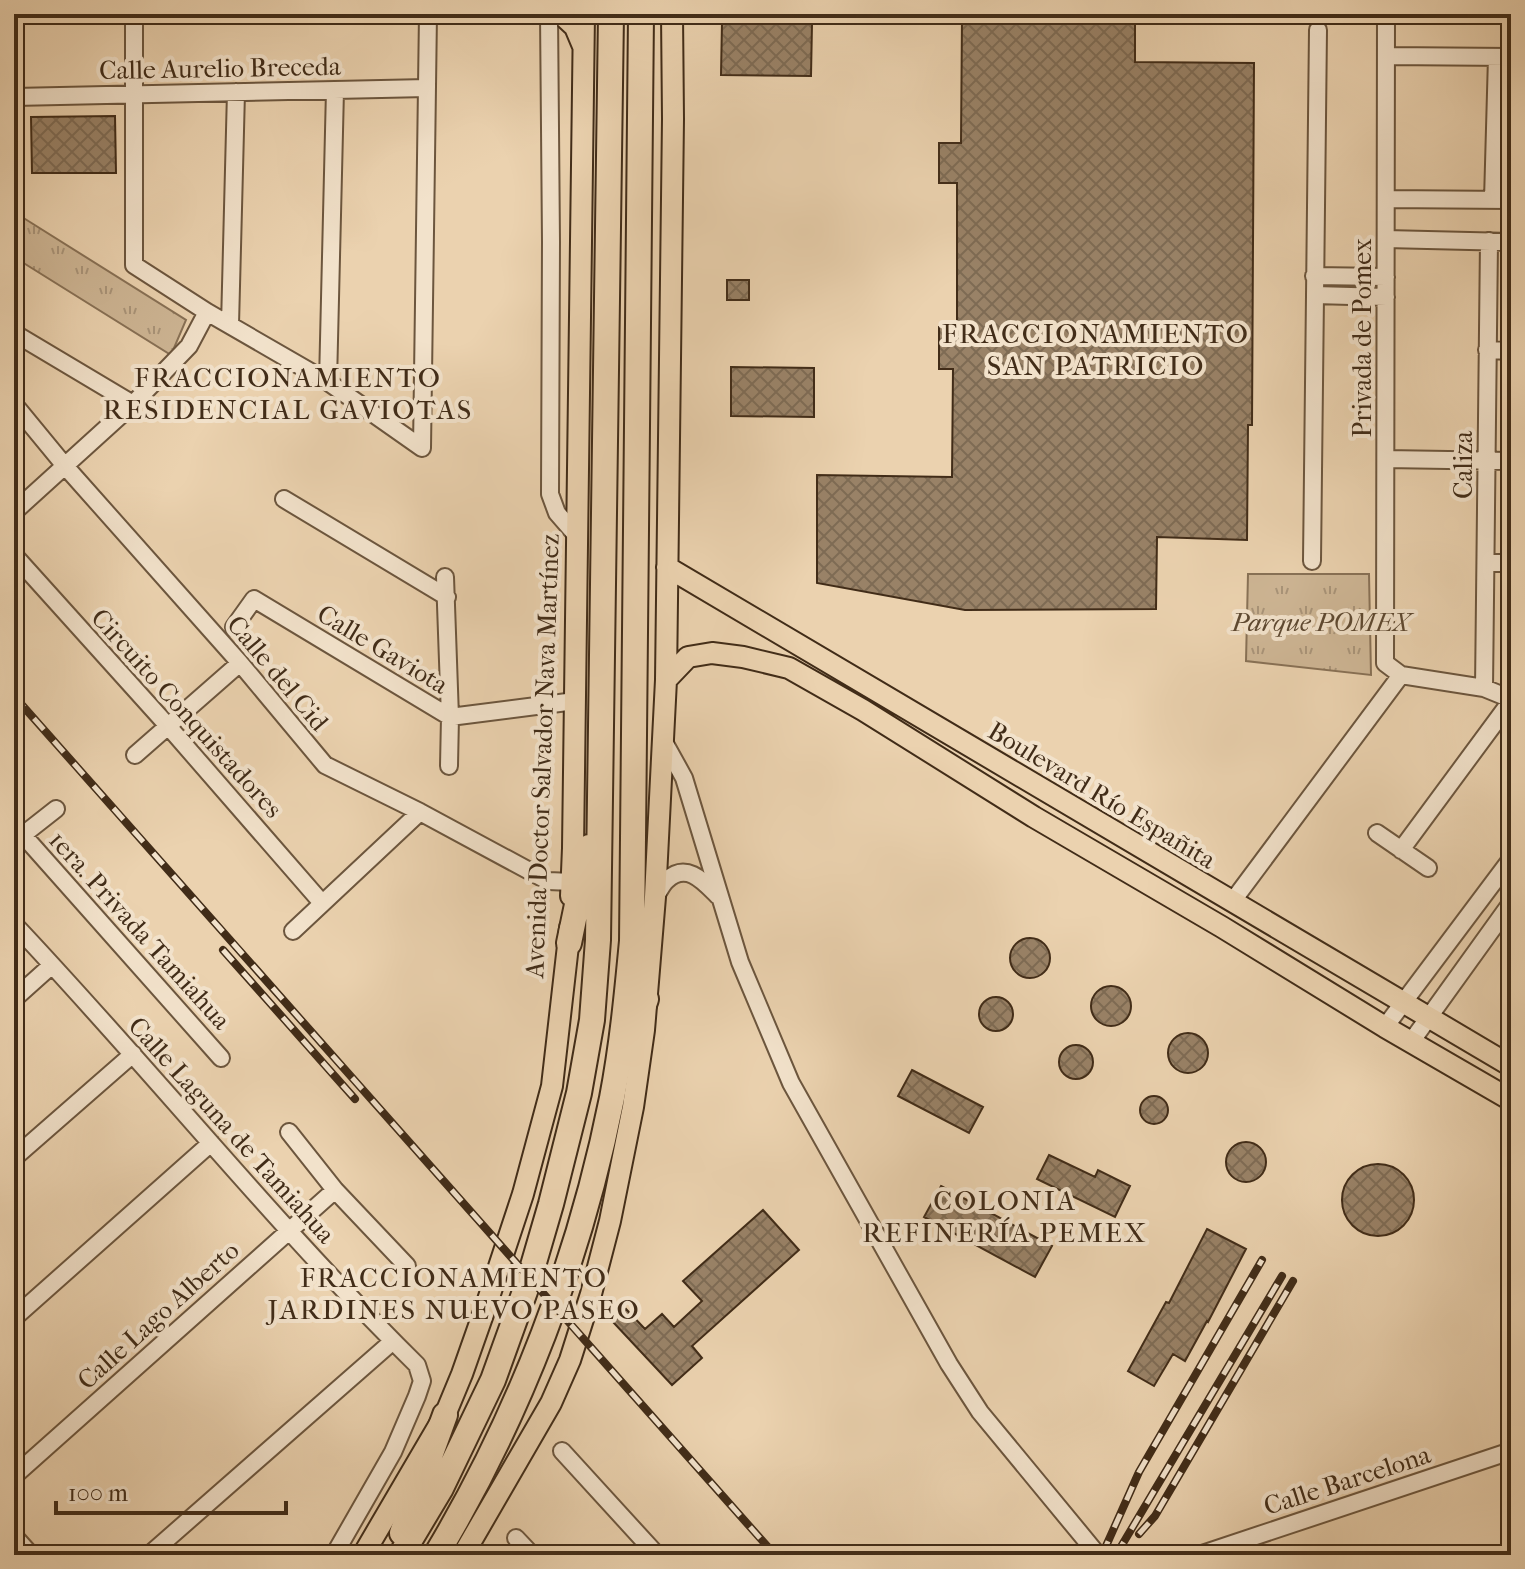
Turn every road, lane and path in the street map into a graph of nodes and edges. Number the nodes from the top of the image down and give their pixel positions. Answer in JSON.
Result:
{"nodes":[{"id":1,"x":134,"y":14,"type":"edge"},
{"id":2,"x":428,"y":14,"type":"edge"},
{"id":3,"x":549,"y":14,"type":"edge"},
{"id":4,"x":561,"y":14,"type":"edge"},
{"id":5,"x":584,"y":14,"type":"edge"},
{"id":6,"x":611,"y":14,"type":"edge"},
{"id":7,"x":641,"y":14,"type":"edge"},
{"id":8,"x":672,"y":14,"type":"edge"},
{"id":9,"x":1386,"y":14,"type":"edge"},
{"id":10,"x":1318,"y":30,"type":"dead end"},
{"id":11,"x":584,"y":50,"type":"junction"},
{"id":12,"x":1386,"y":56,"type":"junction"},
{"id":13,"x":1504,"y":57,"type":"edge"},
{"id":14,"x":427,"y":88,"type":"junction"},
{"id":15,"x":335,"y":90,"type":"junction"},
{"id":16,"x":236,"y":92,"type":"junction"},
{"id":17,"x":135,"y":94,"type":"junction"},
{"id":18,"x":14,"y":97,"type":"edge"},
{"id":19,"x":1386,"y":199,"type":"junction"},
{"id":20,"x":1493,"y":200,"type":"junction"},
{"id":21,"x":1511,"y":200,"type":"edge"},
{"id":22,"x":1386,"y":239,"type":"junction"},
{"id":23,"x":1489,"y":241,"type":"junction"},
{"id":24,"x":1511,"y":242,"type":"edge"},
{"id":25,"x":1314,"y":276,"type":"junction"},
{"id":26,"x":1386,"y":277,"type":"junction"},
{"id":27,"x":1315,"y":295,"type":"junction"},
{"id":28,"x":1386,"y":297,"type":"junction"},
{"id":29,"x":205,"y":315,"type":"junction"},
{"id":30,"x":230,"y":325,"type":"junction"},
{"id":31,"x":14,"y":333,"type":"edge"},
{"id":32,"x":1487,"y":350,"type":"junction"},
{"id":33,"x":1511,"y":351,"type":"edge"},
{"id":34,"x":328,"y":382,"type":"junction"},
{"id":35,"x":14,"y":404,"type":"edge"},
{"id":36,"x":133,"y":404,"type":"junction"},
{"id":37,"x":1386,"y":459,"type":"junction"},
{"id":38,"x":1488,"y":461,"type":"junction"},
{"id":39,"x":1511,"y":461,"type":"edge"},
{"id":40,"x":65,"y":466,"type":"junction"},
{"id":41,"x":284,"y":499,"type":"dead end"},
{"id":42,"x":14,"y":512,"type":"edge"},
{"id":43,"x":577,"y":536,"type":"junction"},
{"id":44,"x":14,"y":555,"type":"edge"},
{"id":45,"x":1312,"y":561,"type":"dead end"},
{"id":46,"x":1486,"y":563,"type":"junction"},
{"id":47,"x":1511,"y":563,"type":"edge"},
{"id":48,"x":667,"y":567,"type":"junction"},
{"id":49,"x":445,"y":577,"type":"dead end"},
{"id":50,"x":447,"y":597,"type":"junction"},
{"id":51,"x":234,"y":627,"type":"dead end"},
{"id":52,"x":240,"y":663,"type":"junction"},
{"id":53,"x":1401,"y":675,"type":"junction"},
{"id":54,"x":666,"y":680,"type":"junction"},
{"id":55,"x":1484,"y":688,"type":"junction"},
{"id":56,"x":1511,"y":700,"type":"edge"},
{"id":57,"x":575,"y":701,"type":"junction"},
{"id":58,"x":450,"y":717,"type":"junction"},
{"id":59,"x":168,"y":726,"type":"junction"},
{"id":60,"x":663,"y":740,"type":"junction"},
{"id":61,"x":135,"y":755,"type":"dead end"},
{"id":62,"x":449,"y":766,"type":"dead end"},
{"id":63,"x":601,"y":790,"type":"junction"},
{"id":64,"x":56,"y":809,"type":"dead end"},
{"id":65,"x":420,"y":812,"type":"junction"},
{"id":66,"x":1377,"y":833,"type":"dead end"},
{"id":67,"x":18,"y":838,"type":"edge"},
{"id":68,"x":1401,"y":850,"type":"junction"},
{"id":69,"x":1511,"y":859,"type":"edge"},
{"id":70,"x":1428,"y":868,"type":"dead end"},
{"id":71,"x":572,"y":882,"type":"junction"},
{"id":72,"x":655,"y":897,"type":"junction"},
{"id":73,"x":722,"y":900,"type":"junction"},
{"id":74,"x":1232,"y":902,"type":"junction"},
{"id":75,"x":322,"y":903,"type":"junction"},
{"id":76,"x":1511,"y":903,"type":"edge"},
{"id":77,"x":14,"y":924,"type":"edge"},
{"id":78,"x":293,"y":931,"type":"dead end"},
{"id":79,"x":569,"y":943,"type":"junction"},
{"id":80,"x":52,"y":965,"type":"junction"},
{"id":81,"x":14,"y":999,"type":"edge"},
{"id":82,"x":646,"y":999,"type":"junction"},
{"id":83,"x":1404,"y":1003,"type":"junction"},
{"id":84,"x":1428,"y":1018,"type":"junction"},
{"id":85,"x":1385,"y":1027,"type":"junction"},
{"id":86,"x":1411,"y":1042,"type":"junction"},
{"id":87,"x":133,"y":1054,"type":"junction"},
{"id":88,"x":221,"y":1058,"type":"dead end"},
{"id":89,"x":1511,"y":1066,"type":"edge"},
{"id":90,"x":612,"y":1099,"type":"junction"},
{"id":91,"x":1511,"y":1100,"type":"edge"},
{"id":92,"x":289,"y":1132,"type":"dead end"},
{"id":93,"x":211,"y":1143,"type":"junction"},
{"id":94,"x":14,"y":1158,"type":"edge"},
{"id":95,"x":335,"y":1190,"type":"junction"},
{"id":96,"x":289,"y":1231,"type":"junction"},
{"id":97,"x":407,"y":1266,"type":"dead end"},
{"id":98,"x":14,"y":1318,"type":"edge"},
{"id":99,"x":393,"y":1341,"type":"junction"},
{"id":100,"x":445,"y":1415,"type":"junction"},
{"id":101,"x":562,"y":1451,"type":"dead end"},
{"id":102,"x":1511,"y":1451,"type":"edge"},
{"id":103,"x":14,"y":1476,"type":"edge"},
{"id":104,"x":14,"y":1536,"type":"edge"},
{"id":105,"x":516,"y":1538,"type":"dead end"},
{"id":106,"x":31,"y":1555,"type":"edge"},
{"id":107,"x":149,"y":1555,"type":"edge"},
{"id":108,"x":334,"y":1555,"type":"edge"},
{"id":109,"x":363,"y":1555,"type":"edge"},
{"id":110,"x":394,"y":1555,"type":"edge"},
{"id":111,"x":401,"y":1555,"type":"edge"},
{"id":112,"x":436,"y":1555,"type":"edge"},
{"id":113,"x":463,"y":1555,"type":"edge"},
{"id":114,"x":532,"y":1555,"type":"edge"},
{"id":115,"x":657,"y":1555,"type":"edge"},
{"id":116,"x":1098,"y":1555,"type":"edge"},
{"id":117,"x":1199,"y":1555,"type":"edge"}],
"edges":[{"from":1,"to":17,"type":"street"},
{"from":2,"to":14,"type":"street"},
{"from":3,"to":43,"type":"street"},
{"from":4,"to":11,"type":"main road"},
{"from":5,"to":11,"type":"main road","name":"Avenida Doctor Salvador Nava Martínez"},
{"from":6,"to":63,"type":"highway"},
{"from":7,"to":90,"type":"highway"},
{"from":8,"to":48,"type":"main road"},
{"from":9,"to":12,"type":"street","name":"Privada de Pomex"},
{"from":10,"to":25,"type":"street"},
{"from":11,"to":43,"type":"main road","name":"Avenida Doctor Salvador Nava Martínez"},
{"from":12,"to":13,"type":"street"},
{"from":12,"to":19,"type":"street","name":"Privada de Pomex"},
{"from":13,"to":20,"type":"street"},
{"from":14,"to":15,"type":"street","name":"Calle Aurelio Breceda"},
{"from":14,"to":34,"type":"street"},
{"from":15,"to":16,"type":"street","name":"Calle Aurelio Breceda"},
{"from":15,"to":34,"type":"street"},
{"from":16,"to":17,"type":"street","name":"Calle Aurelio Breceda"},
{"from":16,"to":30,"type":"street"},
{"from":17,"to":18,"type":"street","name":"Calle Aurelio Breceda"},
{"from":17,"to":29,"type":"street"},
{"from":19,"to":20,"type":"street"},
{"from":19,"to":22,"type":"street","name":"Privada de Pomex"},
{"from":20,"to":21,"type":"street"},
{"from":22,"to":23,"type":"street"},
{"from":22,"to":26,"type":"street","name":"Privada de Pomex"},
{"from":23,"to":24,"type":"street"},
{"from":23,"to":32,"type":"street","name":"Caliza"},
{"from":25,"to":26,"type":"street"},
{"from":25,"to":27,"type":"street"},
{"from":26,"to":28,"type":"street","name":"Privada de Pomex"},
{"from":27,"to":28,"type":"street"},
{"from":27,"to":45,"type":"street"},
{"from":28,"to":37,"type":"street","name":"Privada de Pomex"},
{"from":29,"to":30,"type":"street"},
{"from":29,"to":36,"type":"street"},
{"from":30,"to":34,"type":"street"},
{"from":31,"to":36,"type":"street"},
{"from":32,"to":33,"type":"street"},
{"from":32,"to":38,"type":"street","name":"Caliza"},
{"from":35,"to":40,"type":"street","name":"Calle del Cid"},
{"from":36,"to":40,"type":"street"},
{"from":37,"to":38,"type":"street"},
{"from":37,"to":53,"type":"street","name":"Privada de Pomex"},
{"from":38,"to":39,"type":"street"},
{"from":38,"to":46,"type":"street","name":"Caliza"},
{"from":40,"to":42,"type":"street"},
{"from":40,"to":52,"type":"street","name":"Calle del Cid"},
{"from":41,"to":50,"type":"street"},
{"from":43,"to":57,"type":"main road","name":"Avenida Doctor Salvador Nava Martínez"},
{"from":44,"to":59,"type":"street","name":"Circuito Conquistadores"},
{"from":46,"to":47,"type":"street"},
{"from":46,"to":55,"type":"street","name":"Caliza"},
{"from":48,"to":54,"type":"main road"},
{"from":48,"to":74,"type":"main road","name":"Boulevard Río Españita"},
{"from":49,"to":50,"type":"street"},
{"from":50,"to":58,"type":"street"},
{"from":51,"to":58,"type":"street","name":"Calle Gaviota"},
{"from":52,"to":59,"type":"street"},
{"from":52,"to":65,"type":"street","name":"Calle del Cid"},
{"from":53,"to":55,"type":"street"},
{"from":53,"to":74,"type":"street"},
{"from":54,"to":60,"type":"main road"},
{"from":54,"to":85,"type":"main road","name":"Boulevard Río Españita"},
{"from":55,"to":56,"type":"street"},
{"from":56,"to":68,"type":"street"},
{"from":57,"to":58,"type":"street","name":"Calle Gaviota"},
{"from":57,"to":71,"type":"main road","name":"Avenida Doctor Salvador Nava Martínez"},
{"from":58,"to":62,"type":"street"},
{"from":59,"to":61,"type":"street"},
{"from":59,"to":75,"type":"street","name":"Circuito Conquistadores"},
{"from":60,"to":72,"type":"main road"},
{"from":60,"to":73,"type":"street"},
{"from":63,"to":79,"type":"highway"},
{"from":63,"to":111,"type":"highway"},
{"from":64,"to":67,"type":"street"},
{"from":65,"to":71,"type":"street","name":"Calle del Cid"},
{"from":65,"to":75,"type":"street"},
{"from":66,"to":68,"type":"street"},
{"from":67,"to":88,"type":"street","name":"1era. Privada Tamiahua"},
{"from":68,"to":70,"type":"street"},
{"from":69,"to":83,"type":"street"},
{"from":71,"to":79,"type":"main road","name":"Avenida Doctor Salvador Nava Martínez"},
{"from":72,"to":73,"type":"street"},
{"from":72,"to":82,"type":"main road"},
{"from":73,"to":116,"type":"street"},
{"from":74,"to":83,"type":"main road","name":"Boulevard Río Españita"},
{"from":75,"to":78,"type":"street"},
{"from":76,"to":84,"type":"street"},
{"from":77,"to":80,"type":"street","name":"Calle Laguna de Tamiahua"},
{"from":79,"to":100,"type":"main road","name":"Avenida Doctor Salvador Nava Martínez"},
{"from":80,"to":81,"type":"street"},
{"from":80,"to":87,"type":"street","name":"Calle Laguna de Tamiahua"},
{"from":82,"to":90,"type":"highway"},
{"from":82,"to":113,"type":"main road"},
{"from":83,"to":84,"type":"main road","name":"Boulevard Río Españita"},
{"from":83,"to":85,"type":"street"},
{"from":84,"to":86,"type":"street"},
{"from":84,"to":89,"type":"main road","name":"Boulevard Río Españita"},
{"from":85,"to":86,"type":"main road","name":"Boulevard Río Españita"},
{"from":86,"to":91,"type":"main road","name":"Boulevard Río Españita"},
{"from":87,"to":93,"type":"street","name":"Calle Laguna de Tamiahua"},
{"from":87,"to":94,"type":"street"},
{"from":90,"to":112,"type":"highway"},
{"from":92,"to":95,"type":"street"},
{"from":93,"to":96,"type":"street","name":"Calle Laguna de Tamiahua"},
{"from":93,"to":98,"type":"street"},
{"from":95,"to":96,"type":"street","name":"Calle Lago Alberto"},
{"from":95,"to":97,"type":"street"},
{"from":96,"to":99,"type":"street","name":"Calle Laguna de Tamiahua"},
{"from":96,"to":103,"type":"street","name":"Calle Lago Alberto"},
{"from":99,"to":107,"type":"street"},
{"from":99,"to":108,"type":"street","name":"Calle Laguna de Tamiahua"},
{"from":100,"to":109,"type":"main road","name":"Avenida Doctor Salvador Nava Martínez"},
{"from":100,"to":110,"type":"highway"},
{"from":101,"to":115,"type":"street"},
{"from":102,"to":117,"type":"street","name":"Calle Barcelona"},
{"from":104,"to":106,"type":"street"},
{"from":105,"to":114,"type":"street"}]}
